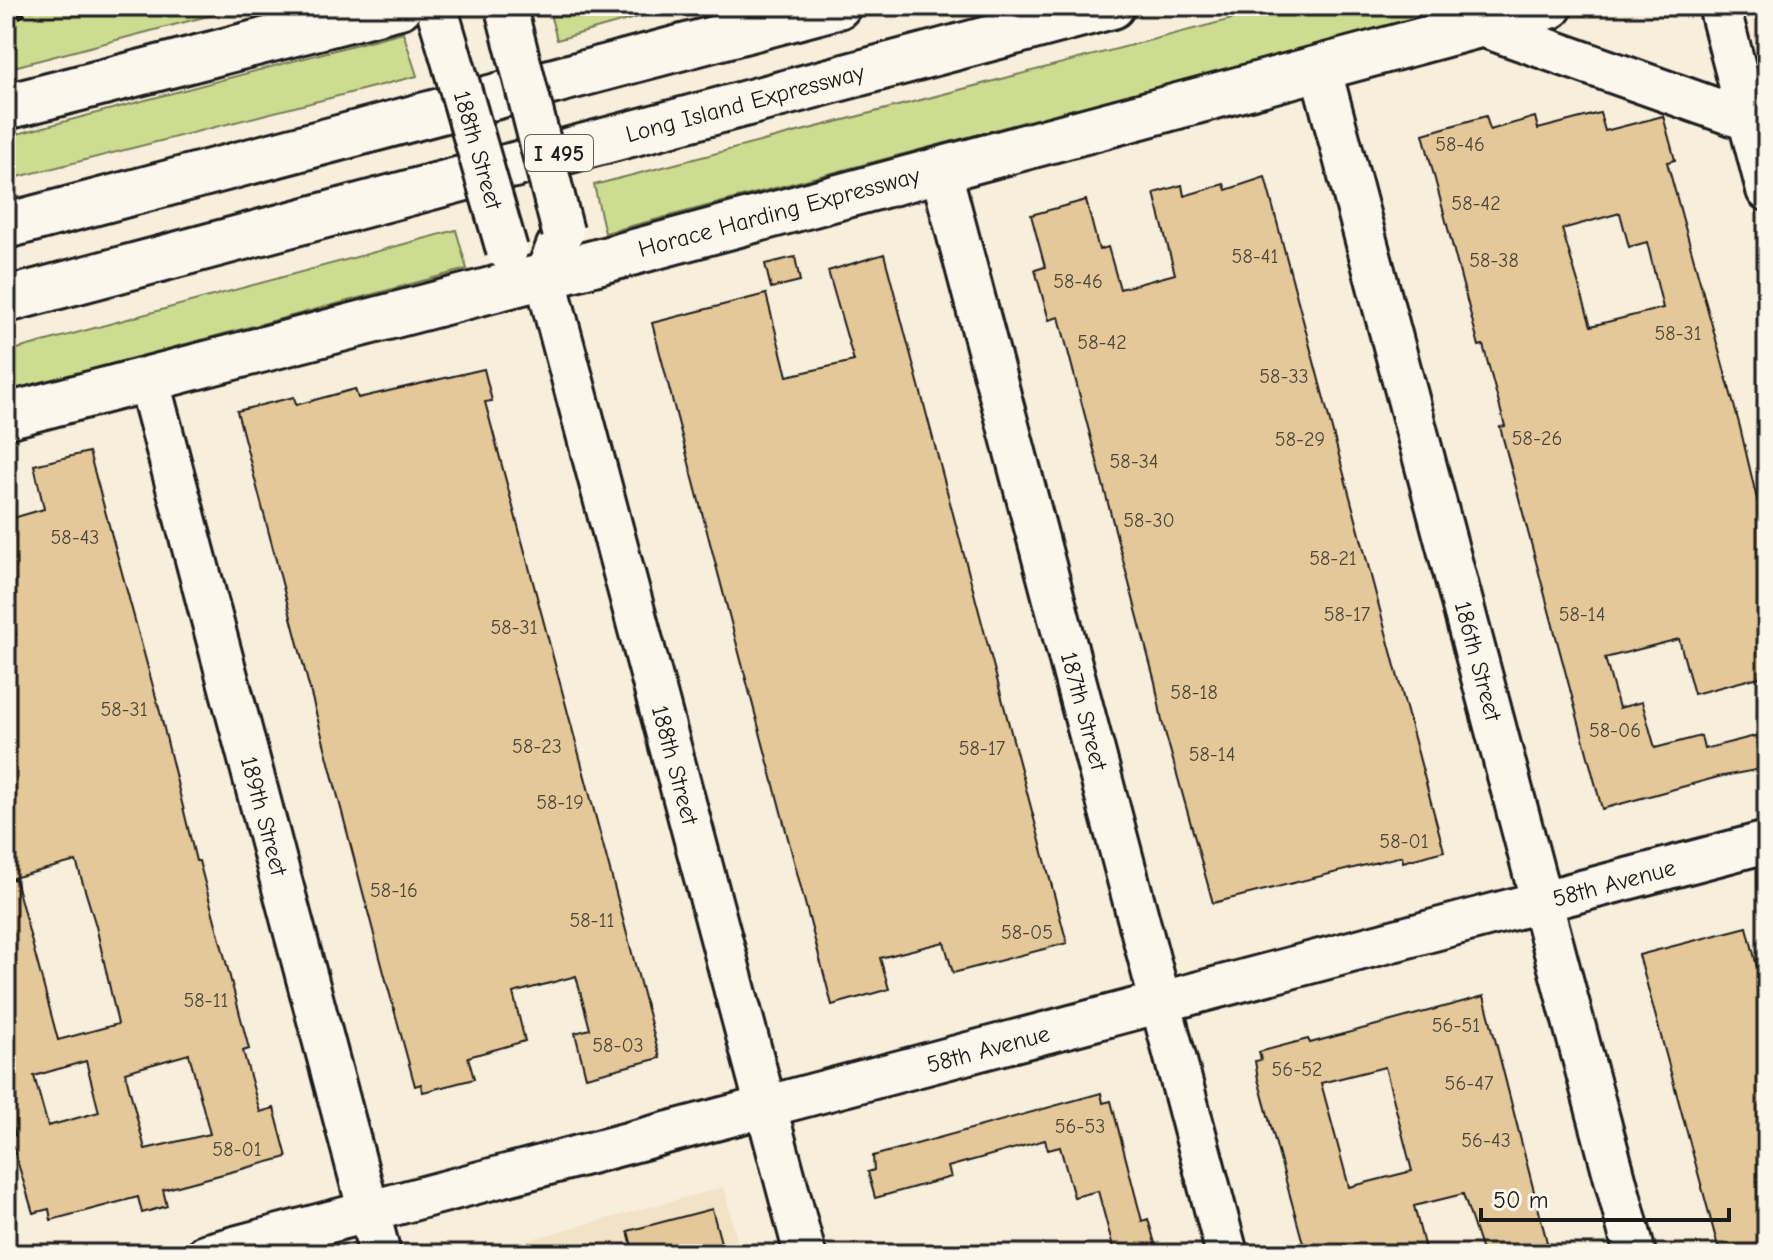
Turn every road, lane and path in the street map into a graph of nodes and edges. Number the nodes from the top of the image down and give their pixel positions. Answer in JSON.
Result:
{"nodes":[{"id":1,"x":37,"y":6,"type":"edge"},
{"id":2,"x":400,"y":6,"type":"edge"},
{"id":3,"x":436,"y":6,"type":"edge"},
{"id":4,"x":838,"y":6,"type":"edge"},
{"id":5,"x":1112,"y":6,"type":"edge"},
{"id":6,"x":1550,"y":6,"type":"edge"},
{"id":7,"x":1719,"y":6,"type":"edge"},
{"id":8,"x":506,"y":9,"type":"edge"},
{"id":9,"x":6,"y":10,"type":"edge"},
{"id":10,"x":9,"y":22,"type":"edge"},
{"id":11,"x":1479,"y":25,"type":"junction"},
{"id":12,"x":1320,"y":67,"type":"junction"},
{"id":13,"x":6,"y":107,"type":"edge"},
{"id":14,"x":1758,"y":124,"type":"edge"},
{"id":15,"x":940,"y":168,"type":"junction"},
{"id":16,"x":1767,"y":190,"type":"edge"},
{"id":17,"x":6,"y":226,"type":"edge"},
{"id":18,"x":545,"y":276,"type":"junction"},
{"id":19,"x":6,"y":300,"type":"edge"},
{"id":20,"x":148,"y":378,"type":"junction"},
{"id":21,"x":6,"y":416,"type":"edge"},
{"id":22,"x":1767,"y":842,"type":"edge"},
{"id":23,"x":1542,"y":902,"type":"junction"},
{"id":24,"x":1161,"y":1004,"type":"junction"},
{"id":25,"x":766,"y":1108,"type":"junction"},
{"id":26,"x":367,"y":1210,"type":"junction"},
{"id":27,"x":208,"y":1254,"type":"edge"},
{"id":28,"x":380,"y":1254,"type":"edge"},
{"id":29,"x":805,"y":1254,"type":"edge"},
{"id":30,"x":1227,"y":1254,"type":"edge"},
{"id":31,"x":1635,"y":1254,"type":"edge"}],
"edges":[{"from":1,"to":10,"type":"path"},
{"from":2,"to":13,"type":"main road"},
{"from":3,"to":18,"type":"street","name":"188th Street","bridge":true},
{"from":4,"to":17,"type":"main road"},
{"from":5,"to":19,"type":"main road","name":"Long Island Expressway","number":"I 495"},
{"from":6,"to":11,"type":"main road","name":"Horace Harding Expressway"},
{"from":7,"to":14,"type":"street"},
{"from":8,"to":18,"type":"street","bridge":true},
{"from":9,"to":10,"type":"path"},
{"from":11,"to":12,"type":"main road","name":"Horace Harding Expressway"},
{"from":11,"to":14,"type":"street"},
{"from":12,"to":15,"type":"main road","name":"Horace Harding Expressway"},
{"from":12,"to":23,"type":"street","name":"186th Street"},
{"from":14,"to":16,"type":"street"},
{"from":15,"to":18,"type":"main road","name":"Horace Harding Expressway"},
{"from":15,"to":24,"type":"street","name":"187th Street"},
{"from":18,"to":20,"type":"main road","name":"Horace Harding Expressway"},
{"from":18,"to":25,"type":"street","name":"188th Street"},
{"from":20,"to":21,"type":"main road","name":"Horace Harding Expressway"},
{"from":20,"to":26,"type":"street","name":"189th Street"},
{"from":22,"to":23,"type":"street","name":"58th Avenue"},
{"from":23,"to":24,"type":"street","name":"58th Avenue"},
{"from":23,"to":31,"type":"street","name":"186th Street"},
{"from":24,"to":25,"type":"street","name":"58th Avenue"},
{"from":24,"to":30,"type":"street","name":"187th Street"},
{"from":25,"to":26,"type":"street","name":"58th Avenue"},
{"from":25,"to":29,"type":"street","name":"188th Street"},
{"from":26,"to":27,"type":"street","name":"58th Avenue"},
{"from":26,"to":28,"type":"street","name":"189th Street"}]}
